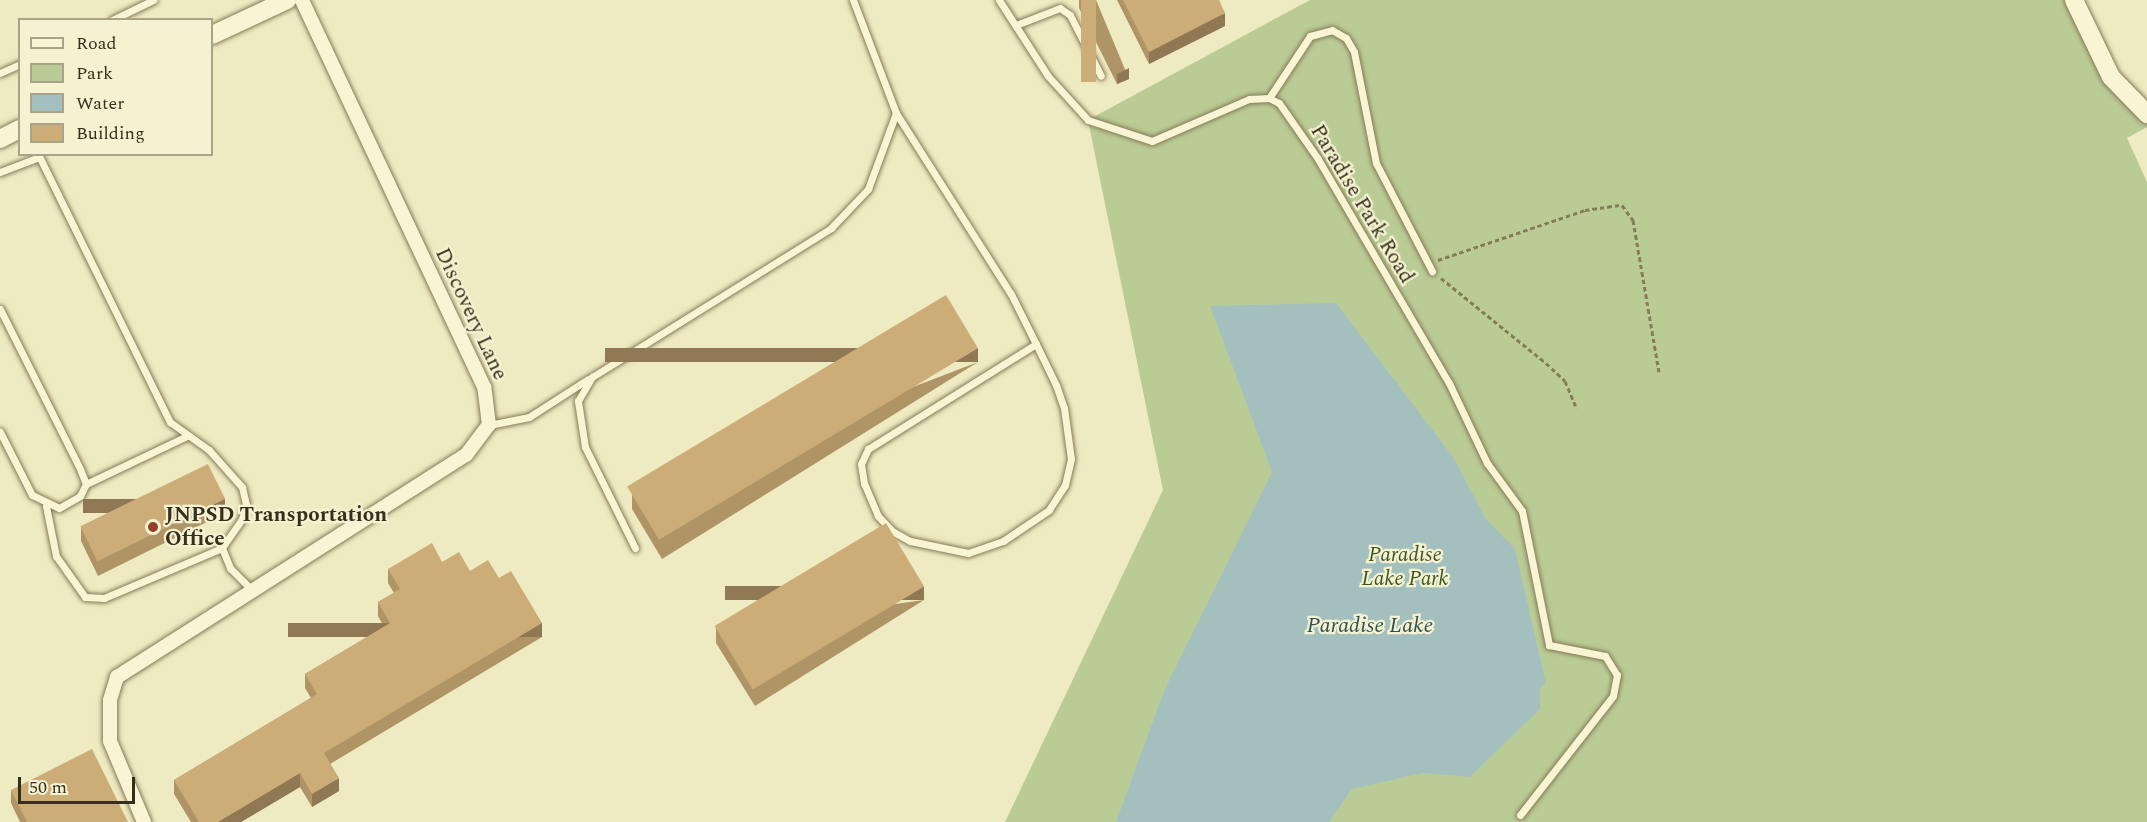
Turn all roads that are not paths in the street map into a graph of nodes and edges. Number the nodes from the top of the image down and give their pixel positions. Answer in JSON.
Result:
{"nodes":[{"id":1,"x":153,"y":0,"type":"edge"},
{"id":2,"x":287,"y":0,"type":"edge"},
{"id":3,"x":302,"y":0,"type":"edge"},
{"id":4,"x":853,"y":0,"type":"edge"},
{"id":5,"x":999,"y":0,"type":"edge"},
{"id":6,"x":2074,"y":0,"type":"edge"},
{"id":7,"x":262,"y":5,"type":"edge"},
{"id":8,"x":116,"y":18,"type":"edge"},
{"id":9,"x":1016,"y":25,"type":"junction"},
{"id":10,"x":213,"y":34,"type":"edge"},
{"id":11,"x":18,"y":65,"type":"edge"},
{"id":12,"x":0,"y":73,"type":"edge"},
{"id":13,"x":1101,"y":76,"type":"dead end"},
{"id":14,"x":1269,"y":98,"type":"junction"},
{"id":15,"x":896,"y":112,"type":"junction"},
{"id":16,"x":2147,"y":114,"type":"edge"},
{"id":17,"x":18,"y":130,"type":"edge"},
{"id":18,"x":0,"y":139,"type":"edge"},
{"id":19,"x":39,"y":156,"type":"edge"},
{"id":20,"x":0,"y":172,"type":"edge"},
{"id":21,"x":1432,"y":271,"type":"road end"},
{"id":22,"x":0,"y":309,"type":"edge"},
{"id":23,"x":1036,"y":344,"type":"junction"},
{"id":24,"x":592,"y":377,"type":"junction"},
{"id":25,"x":489,"y":425,"type":"junction"},
{"id":26,"x":0,"y":432,"type":"edge"},
{"id":27,"x":187,"y":436,"type":"junction"},
{"id":28,"x":86,"y":484,"type":"junction"},
{"id":29,"x":46,"y":506,"type":"junction"},
{"id":30,"x":222,"y":548,"type":"junction"},
{"id":31,"x":635,"y":548,"type":"dead end"},
{"id":32,"x":252,"y":590,"type":"junction"},
{"id":33,"x":1520,"y":815,"type":"dead end"},
{"id":34,"x":144,"y":822,"type":"edge"}],
"edges":[{"from":1,"to":8,"type":"lane"},
{"from":2,"to":7,"type":"street"},
{"from":3,"to":25,"type":"street","name":"Discovery Lane"},
{"from":4,"to":15,"type":"lane"},
{"from":5,"to":9,"type":"lane"},
{"from":6,"to":16,"type":"street"},
{"from":7,"to":10,"type":"street"},
{"from":9,"to":13,"type":"lane"},
{"from":9,"to":14,"type":"lane"},
{"from":11,"to":12,"type":"lane"},
{"from":14,"to":21,"type":"lane"},
{"from":14,"to":33,"type":"lane","name":"Paradise Park Road"},
{"from":15,"to":23,"type":"lane"},
{"from":15,"to":24,"type":"lane"},
{"from":17,"to":18,"type":"street"},
{"from":19,"to":20,"type":"lane"},
{"from":19,"to":27,"type":"lane"},
{"from":22,"to":28,"type":"lane"},
{"from":23,"to":23,"type":"lane"},
{"from":24,"to":25,"type":"lane"},
{"from":24,"to":31,"type":"lane"},
{"from":25,"to":32,"type":"street"},
{"from":26,"to":29,"type":"lane"},
{"from":27,"to":28,"type":"lane"},
{"from":27,"to":30,"type":"lane"},
{"from":28,"to":29,"type":"lane"},
{"from":29,"to":30,"type":"lane"},
{"from":30,"to":32,"type":"lane"},
{"from":32,"to":34,"type":"street"}]}
